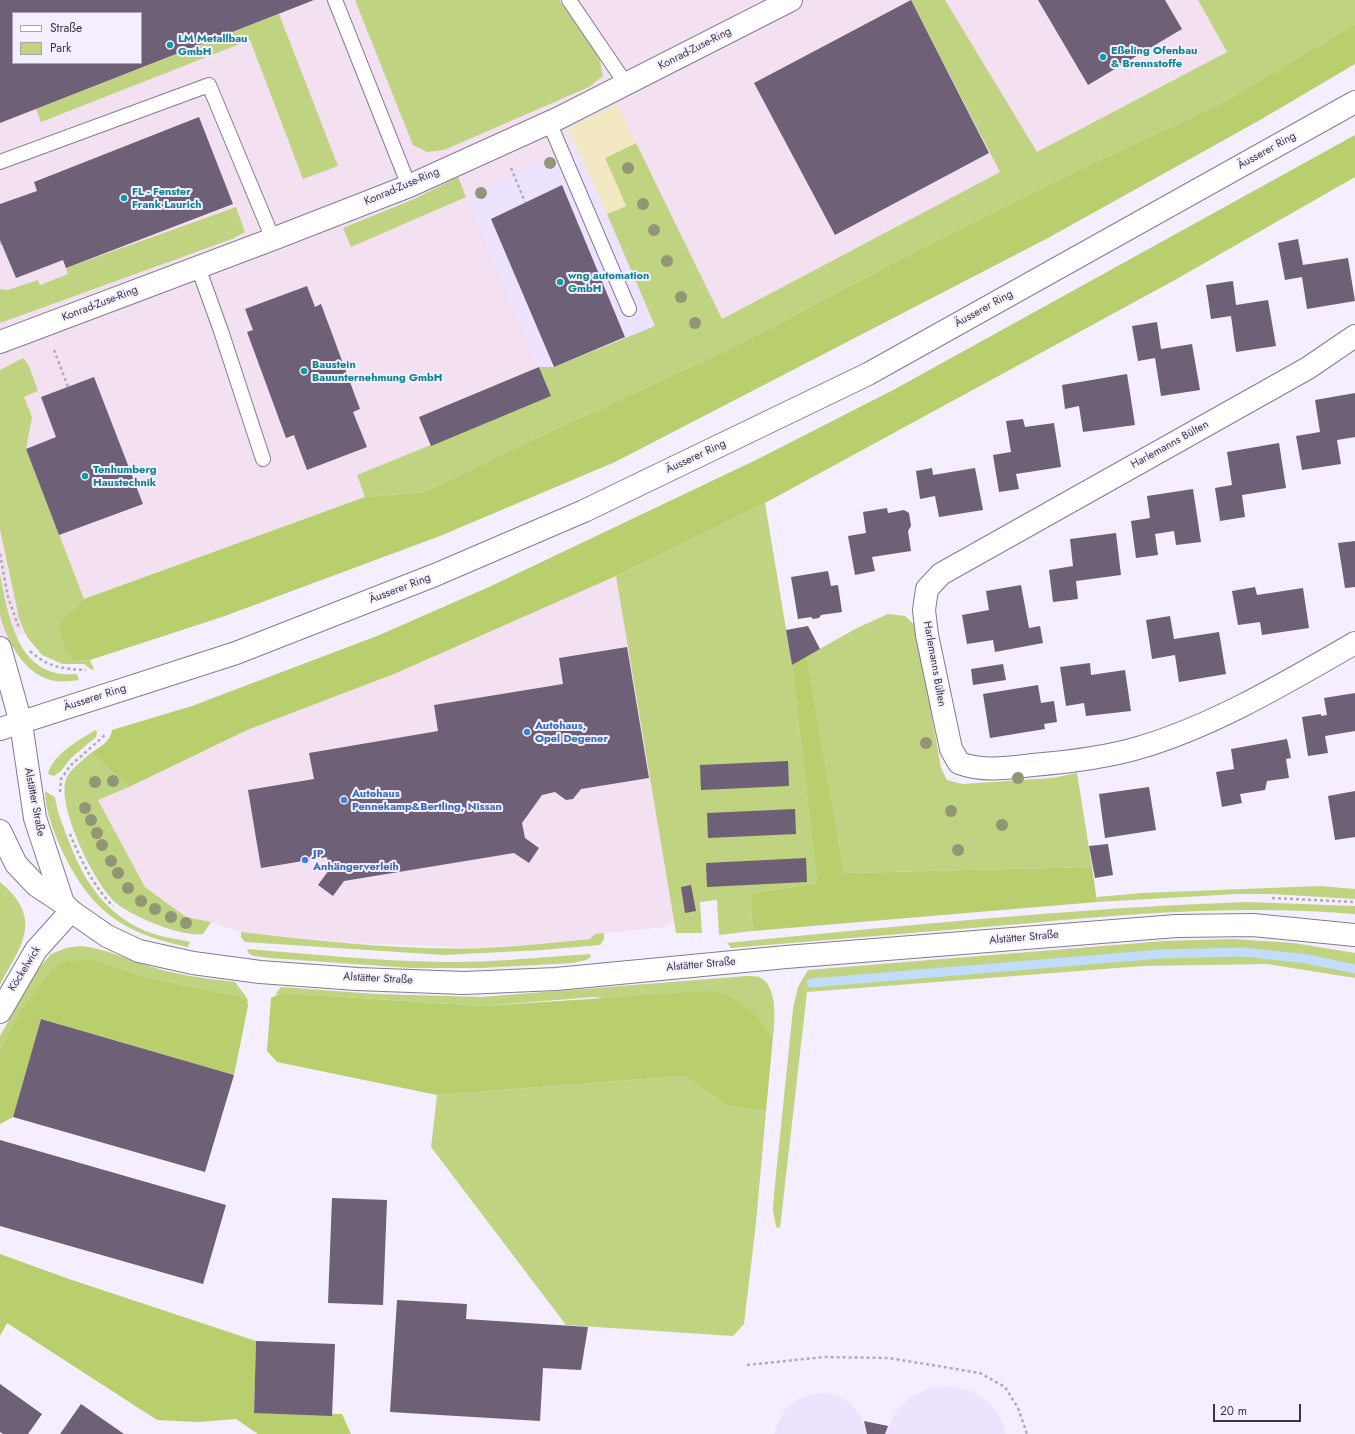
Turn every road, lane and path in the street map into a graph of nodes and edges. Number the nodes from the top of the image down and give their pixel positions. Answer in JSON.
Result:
{"nodes":[{"id":1,"x":335,"y":0,"type":"edge"},
{"id":2,"x":570,"y":0,"type":"edge"},
{"id":3,"x":791,"y":0,"type":"edge"},
{"id":4,"x":626,"y":84,"type":"junction"},
{"id":5,"x":1355,"y":102,"type":"edge"},
{"id":6,"x":550,"y":122,"type":"junction"},
{"id":7,"x":502,"y":144,"type":"junction"},
{"id":8,"x":0,"y":162,"type":"edge"},
{"id":9,"x":409,"y":186,"type":"junction"},
{"id":10,"x":525,"y":202,"type":"dead end"},
{"id":11,"x":273,"y":239,"type":"junction"},
{"id":12,"x":198,"y":267,"type":"junction"},
{"id":13,"x":629,"y":309,"type":"dead end"},
{"id":14,"x":45,"y":325,"type":"junction"},
{"id":15,"x":1355,"y":336,"type":"edge"},
{"id":16,"x":0,"y":342,"type":"edge"},
{"id":17,"x":68,"y":387,"type":"dead end"},
{"id":18,"x":263,"y":459,"type":"dead end"},
{"id":19,"x":0,"y":554,"type":"edge"},
{"id":20,"x":20,"y":633,"type":"dead end"},
{"id":21,"x":1355,"y":643,"type":"edge"},
{"id":22,"x":26,"y":646,"type":"dead end"},
{"id":23,"x":0,"y":648,"type":"edge"},
{"id":24,"x":86,"y":670,"type":"dead end"},
{"id":25,"x":20,"y":723,"type":"junction"},
{"id":26,"x":0,"y":729,"type":"edge"},
{"id":27,"x":105,"y":735,"type":"dead end"},
{"id":28,"x":59,"y":796,"type":"dead end"},
{"id":29,"x":68,"y":828,"type":"dead end"},
{"id":30,"x":0,"y":831,"type":"edge"},
{"id":31,"x":1271,"y":898,"type":"dead end"},
{"id":32,"x":1355,"y":902,"type":"edge"},
{"id":33,"x":67,"y":907,"type":"junction"},
{"id":34,"x":117,"y":909,"type":"dead end"},
{"id":35,"x":1355,"y":935,"type":"edge"},
{"id":36,"x":0,"y":1012,"type":"edge"},
{"id":37,"x":747,"y":1365,"type":"dead end"},
{"id":38,"x":1026,"y":1434,"type":"edge"}],
"edges":[{"from":1,"to":9,"type":"lane"},
{"from":2,"to":4,"type":"lane"},
{"from":3,"to":4,"type":"main road","name":"Konrad-Zuse-Ring"},
{"from":4,"to":6,"type":"main road","name":"Konrad-Zuse-Ring"},
{"from":5,"to":25,"type":"main road","name":"Äusserer Ring"},
{"from":6,"to":7,"type":"main road","name":"Konrad-Zuse-Ring"},
{"from":6,"to":13,"type":"lane"},
{"from":7,"to":9,"type":"main road","name":"Konrad-Zuse-Ring"},
{"from":7,"to":10,"type":"path"},
{"from":8,"to":11,"type":"lane"},
{"from":9,"to":11,"type":"main road","name":"Konrad-Zuse-Ring"},
{"from":11,"to":12,"type":"main road","name":"Konrad-Zuse-Ring"},
{"from":12,"to":14,"type":"main road","name":"Konrad-Zuse-Ring"},
{"from":12,"to":18,"type":"lane"},
{"from":14,"to":16,"type":"main road","name":"Konrad-Zuse-Ring"},
{"from":14,"to":17,"type":"path"},
{"from":15,"to":21,"type":"main road","name":"Harlemanns Bülten"},
{"from":19,"to":20,"type":"path"},
{"from":22,"to":24,"type":"path"},
{"from":23,"to":25,"type":"main road"},
{"from":25,"to":26,"type":"main road","name":"Äusserer Ring"},
{"from":25,"to":33,"type":"main road","name":"Alstätter Straße"},
{"from":27,"to":28,"type":"path"},
{"from":29,"to":34,"type":"path"},
{"from":30,"to":33,"type":"main road","name":"Alstätter Straße"},
{"from":31,"to":32,"type":"path"},
{"from":33,"to":35,"type":"main road","name":"Alstätter Straße"},
{"from":33,"to":36,"type":"main road","name":"Köckelwick"},
{"from":37,"to":38,"type":"path"}]}
